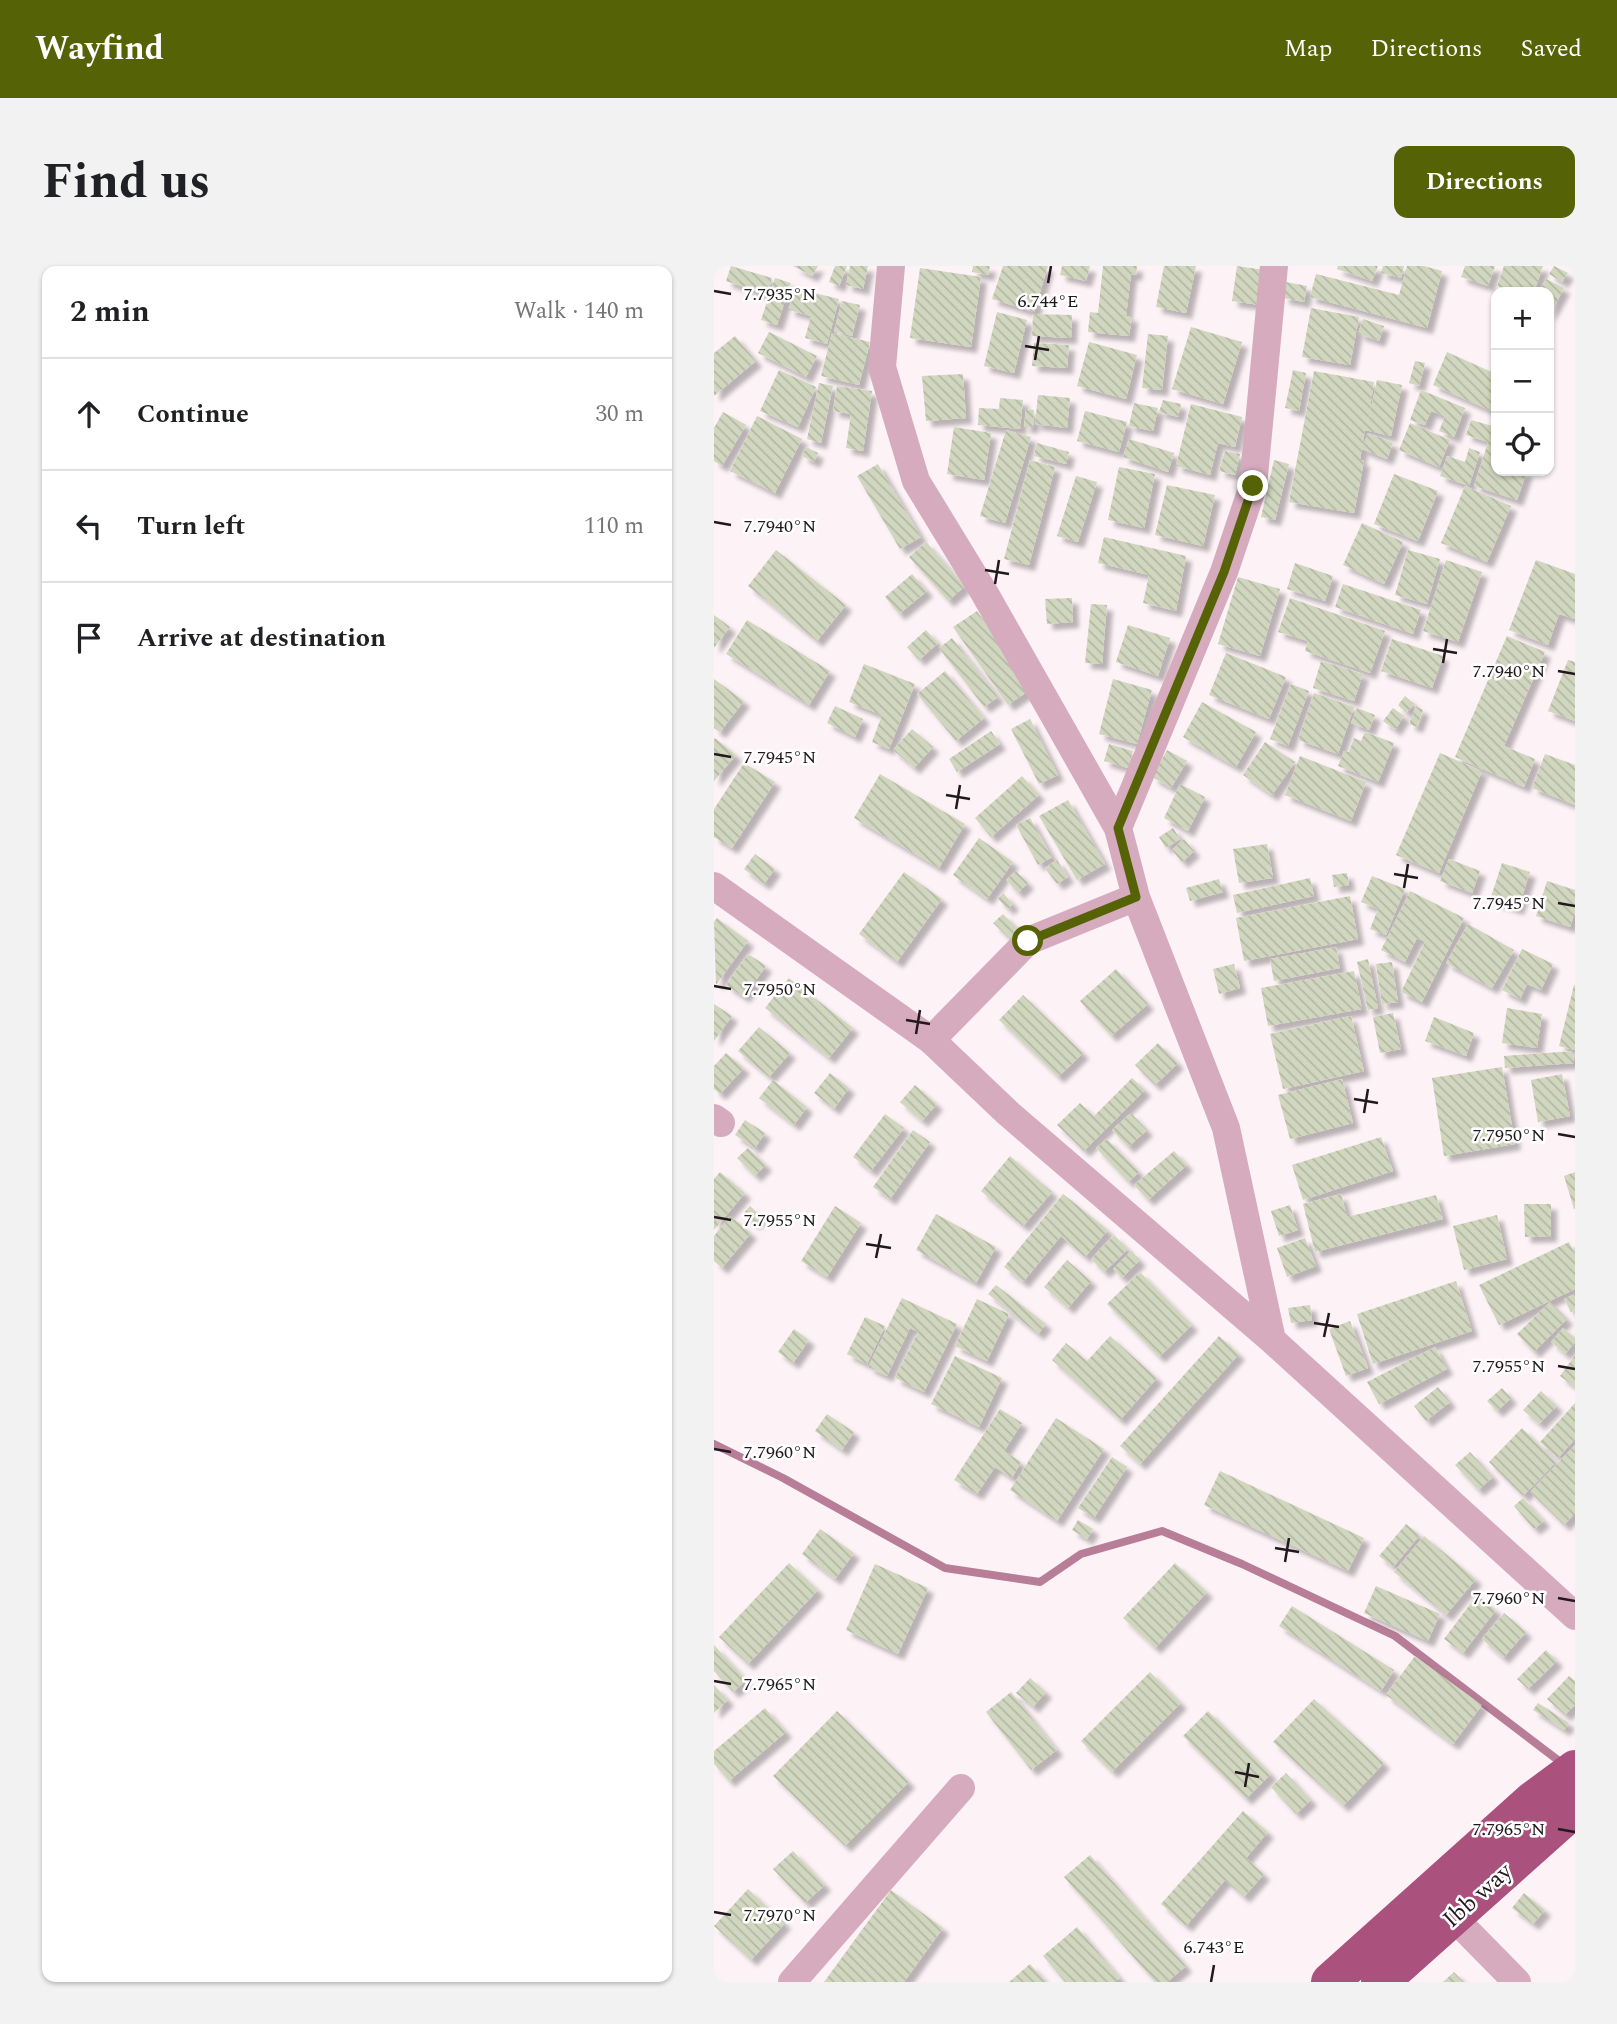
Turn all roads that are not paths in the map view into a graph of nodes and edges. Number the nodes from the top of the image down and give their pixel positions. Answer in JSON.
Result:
{"nodes":[{"id":1,"x":891,"y":266,"type":"edge"},
{"id":2,"x":1274,"y":266,"type":"edge"},
{"id":3,"x":1118,"y":828,"type":"junction"},
{"id":4,"x":714,"y":886,"type":"edge"},
{"id":5,"x":1136,"y":897,"type":"junction"},
{"id":6,"x":931,"y":1040,"type":"junction"},
{"id":7,"x":1272,"y":1340,"type":"junction"},
{"id":8,"x":1575,"y":1616,"type":"edge"},
{"id":9,"x":1575,"y":1769,"type":"edge"},
{"id":10,"x":961,"y":1788,"type":"dead end"},
{"id":11,"x":1575,"y":1808,"type":"edge"},
{"id":12,"x":1453,"y":1917,"type":"junction"},
{"id":13,"x":792,"y":1982,"type":"edge"},
{"id":14,"x":1330,"y":1982,"type":"edge"},
{"id":15,"x":1380,"y":1982,"type":"edge"},
{"id":16,"x":1517,"y":1982,"type":"edge"}],
"edges":[{"from":1,"to":3,"type":"street"},
{"from":2,"to":3,"type":"street"},
{"from":3,"to":5,"type":"street"},
{"from":4,"to":6,"type":"street"},
{"from":5,"to":6,"type":"street"},
{"from":5,"to":7,"type":"street"},
{"from":6,"to":7,"type":"street"},
{"from":7,"to":8,"type":"street"},
{"from":9,"to":14,"type":"highway"},
{"from":10,"to":13,"type":"street"},
{"from":11,"to":12,"type":"highway","name":"Ibb way"},
{"from":12,"to":15,"type":"highway","name":"Ibb way"},
{"from":12,"to":16,"type":"street"}]}
